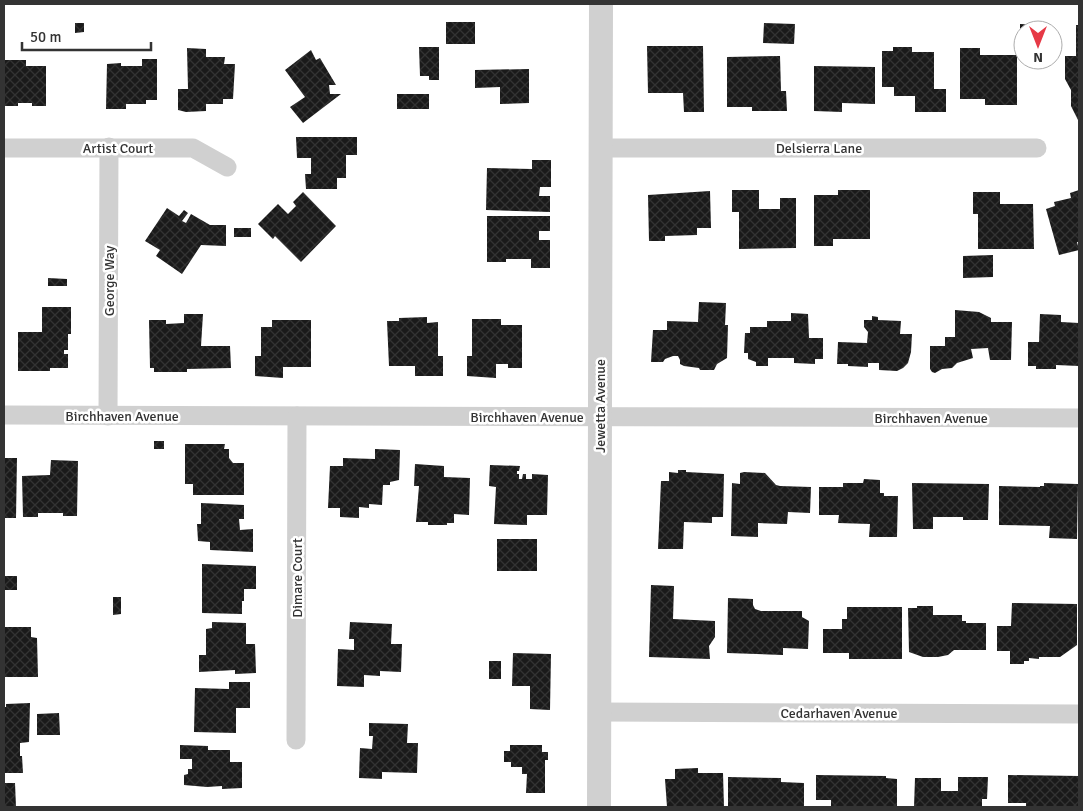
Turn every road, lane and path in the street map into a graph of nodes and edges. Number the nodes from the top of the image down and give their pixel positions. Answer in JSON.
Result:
{"nodes":[{"id":1,"x":601,"y":4,"type":"edge"},
{"id":2,"x":109,"y":147,"type":"junction"},
{"id":3,"x":4,"y":148,"type":"edge"},
{"id":4,"x":600,"y":148,"type":"junction"},
{"id":5,"x":1037,"y":148,"type":"dead end"},
{"id":6,"x":227,"y":167,"type":"dead end"},
{"id":7,"x":4,"y":415,"type":"edge"},
{"id":8,"x":108,"y":416,"type":"junction"},
{"id":9,"x":297,"y":416,"type":"junction"},
{"id":10,"x":600,"y":417,"type":"junction"},
{"id":11,"x":1079,"y":418,"type":"edge"},
{"id":12,"x":599,"y":712,"type":"junction"},
{"id":13,"x":1079,"y":714,"type":"edge"},
{"id":14,"x":296,"y":740,"type":"dead end"},
{"id":15,"x":598,"y":807,"type":"edge"}],
"edges":[{"from":1,"to":4,"type":"street","name":"Jewetta Avenue"},
{"from":2,"to":3,"type":"street","name":"Artist Court"},
{"from":2,"to":6,"type":"street","name":"Artist Court"},
{"from":2,"to":8,"type":"street","name":"George Way"},
{"from":4,"to":5,"type":"street","name":"Delsierra Lane"},
{"from":4,"to":10,"type":"street","name":"Jewetta Avenue"},
{"from":7,"to":8,"type":"street","name":"Birchhaven Avenue"},
{"from":8,"to":9,"type":"street","name":"Birchhaven Avenue"},
{"from":9,"to":10,"type":"street","name":"Birchhaven Avenue"},
{"from":9,"to":14,"type":"street","name":"Dimare Court"},
{"from":10,"to":11,"type":"street","name":"Birchhaven Avenue"},
{"from":10,"to":12,"type":"street","name":"Jewetta Avenue"},
{"from":12,"to":13,"type":"street","name":"Cedarhaven Avenue"},
{"from":12,"to":15,"type":"street","name":"Jewetta Avenue"}]}
